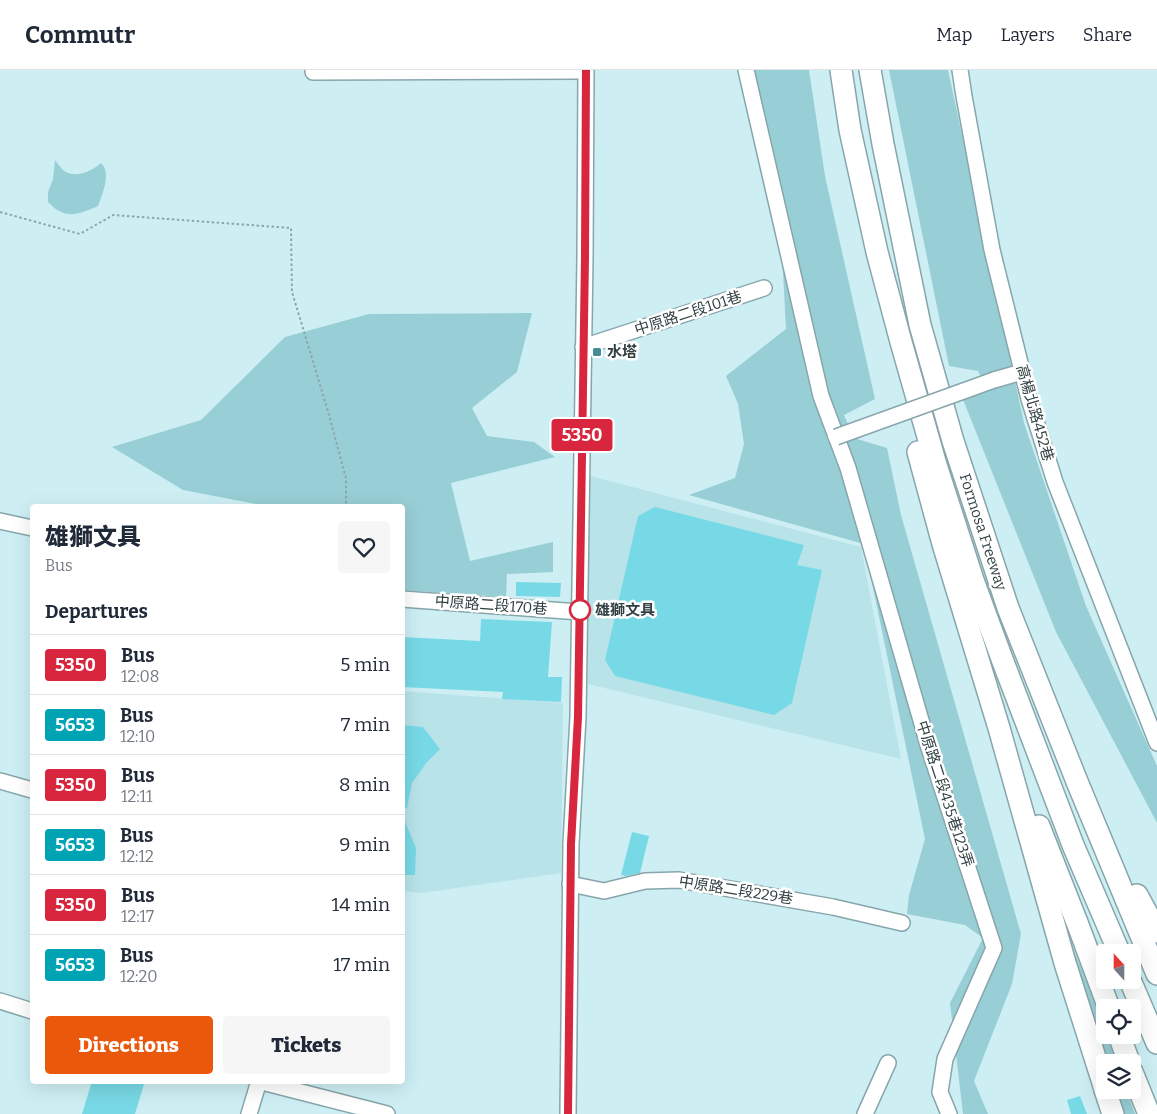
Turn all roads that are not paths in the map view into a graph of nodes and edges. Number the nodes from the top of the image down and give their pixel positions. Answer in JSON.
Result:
{"nodes":[{"id":1,"x":586,"y":70,"type":"edge"},
{"id":2,"x":746,"y":70,"type":"edge"},
{"id":3,"x":841,"y":70,"type":"edge"},
{"id":4,"x":870,"y":70,"type":"edge"},
{"id":5,"x":960,"y":70,"type":"edge"},
{"id":6,"x":312,"y":72,"type":"dead end"},
{"id":7,"x":877,"y":252,"type":"junction"},
{"id":8,"x":764,"y":288,"type":"dead end"},
{"id":9,"x":583,"y":347,"type":"junction"},
{"id":10,"x":1022,"y":372,"type":"junction"},
{"id":11,"x":836,"y":437,"type":"junction"},
{"id":12,"x":0,"y":522,"type":"edge"},
{"id":13,"x":30,"y":528,"type":"edge"},
{"id":14,"x":405,"y":599,"type":"edge"},
{"id":15,"x":580,"y":612,"type":"junction"},
{"id":16,"x":999,"y":728,"type":"junction"},
{"id":17,"x":1157,"y":743,"type":"edge"},
{"id":18,"x":0,"y":782,"type":"edge"},
{"id":19,"x":1078,"y":784,"type":"junction"},
{"id":20,"x":30,"y":790,"type":"edge"},
{"id":21,"x":570,"y":884,"type":"junction"},
{"id":22,"x":902,"y":923,"type":"dead end"},
{"id":23,"x":1157,"y":932,"type":"edge"},
{"id":24,"x":1116,"y":944,"type":"edge"},
{"id":25,"x":1157,"y":974,"type":"edge"},
{"id":26,"x":1134,"y":989,"type":"edge"},
{"id":27,"x":1105,"y":999,"type":"edge"},
{"id":28,"x":0,"y":1001,"type":"edge"},
{"id":29,"x":30,"y":1010,"type":"edge"},
{"id":30,"x":1157,"y":1043,"type":"edge"},
{"id":31,"x":1096,"y":1061,"type":"edge"},
{"id":32,"x":888,"y":1063,"type":"dead end"},
{"id":33,"x":264,"y":1084,"type":"edge"},
{"id":34,"x":273,"y":1084,"type":"edge"},
{"id":35,"x":1141,"y":1093,"type":"edge"},
{"id":36,"x":1108,"y":1099,"type":"edge"},
{"id":37,"x":249,"y":1114,"type":"edge"},
{"id":38,"x":387,"y":1114,"type":"edge"},
{"id":39,"x":568,"y":1114,"type":"edge"},
{"id":40,"x":865,"y":1114,"type":"edge"},
{"id":41,"x":949,"y":1114,"type":"edge"},
{"id":42,"x":1113,"y":1114,"type":"edge"},
{"id":43,"x":1149,"y":1114,"type":"edge"}],
"edges":[{"from":1,"to":6,"type":"street"},
{"from":1,"to":9,"type":"street"},
{"from":2,"to":11,"type":"street","name":"中原路二段435巷123弄"},
{"from":3,"to":7,"type":"highway","name":"Formosa Freeway"},
{"from":4,"to":19,"type":"highway","name":"Formosa Freeway"},
{"from":5,"to":10,"type":"street","name":"高楊北路452巷"},
{"from":7,"to":16,"type":"highway"},
{"from":7,"to":24,"type":"highway","name":"Formosa Freeway"},
{"from":8,"to":9,"type":"street","name":"中原路二段101巷"},
{"from":9,"to":15,"type":"street"},
{"from":10,"to":11,"type":"street","bridge":true},
{"from":10,"to":17,"type":"street","name":"高楊北路452巷"},
{"from":11,"to":41,"type":"street","name":"中原路二段435巷123弄"},
{"from":12,"to":13,"type":"street"},
{"from":14,"to":15,"type":"street","name":"中原路二段170巷"},
{"from":15,"to":21,"type":"street"},
{"from":16,"to":27,"type":"highway"},
{"from":16,"to":31,"type":"highway"},
{"from":18,"to":20,"type":"street"},
{"from":19,"to":23,"type":"highway"},
{"from":19,"to":25,"type":"highway","name":"Formosa Freeway"},
{"from":21,"to":22,"type":"street","name":"中原路二段229巷"},
{"from":21,"to":39,"type":"street"},
{"from":26,"to":30,"type":"highway"},
{"from":28,"to":29,"type":"street"},
{"from":32,"to":40,"type":"street"},
{"from":33,"to":37,"type":"street"},
{"from":34,"to":38,"type":"street"},
{"from":35,"to":43,"type":"highway"},
{"from":36,"to":42,"type":"highway"}]}
